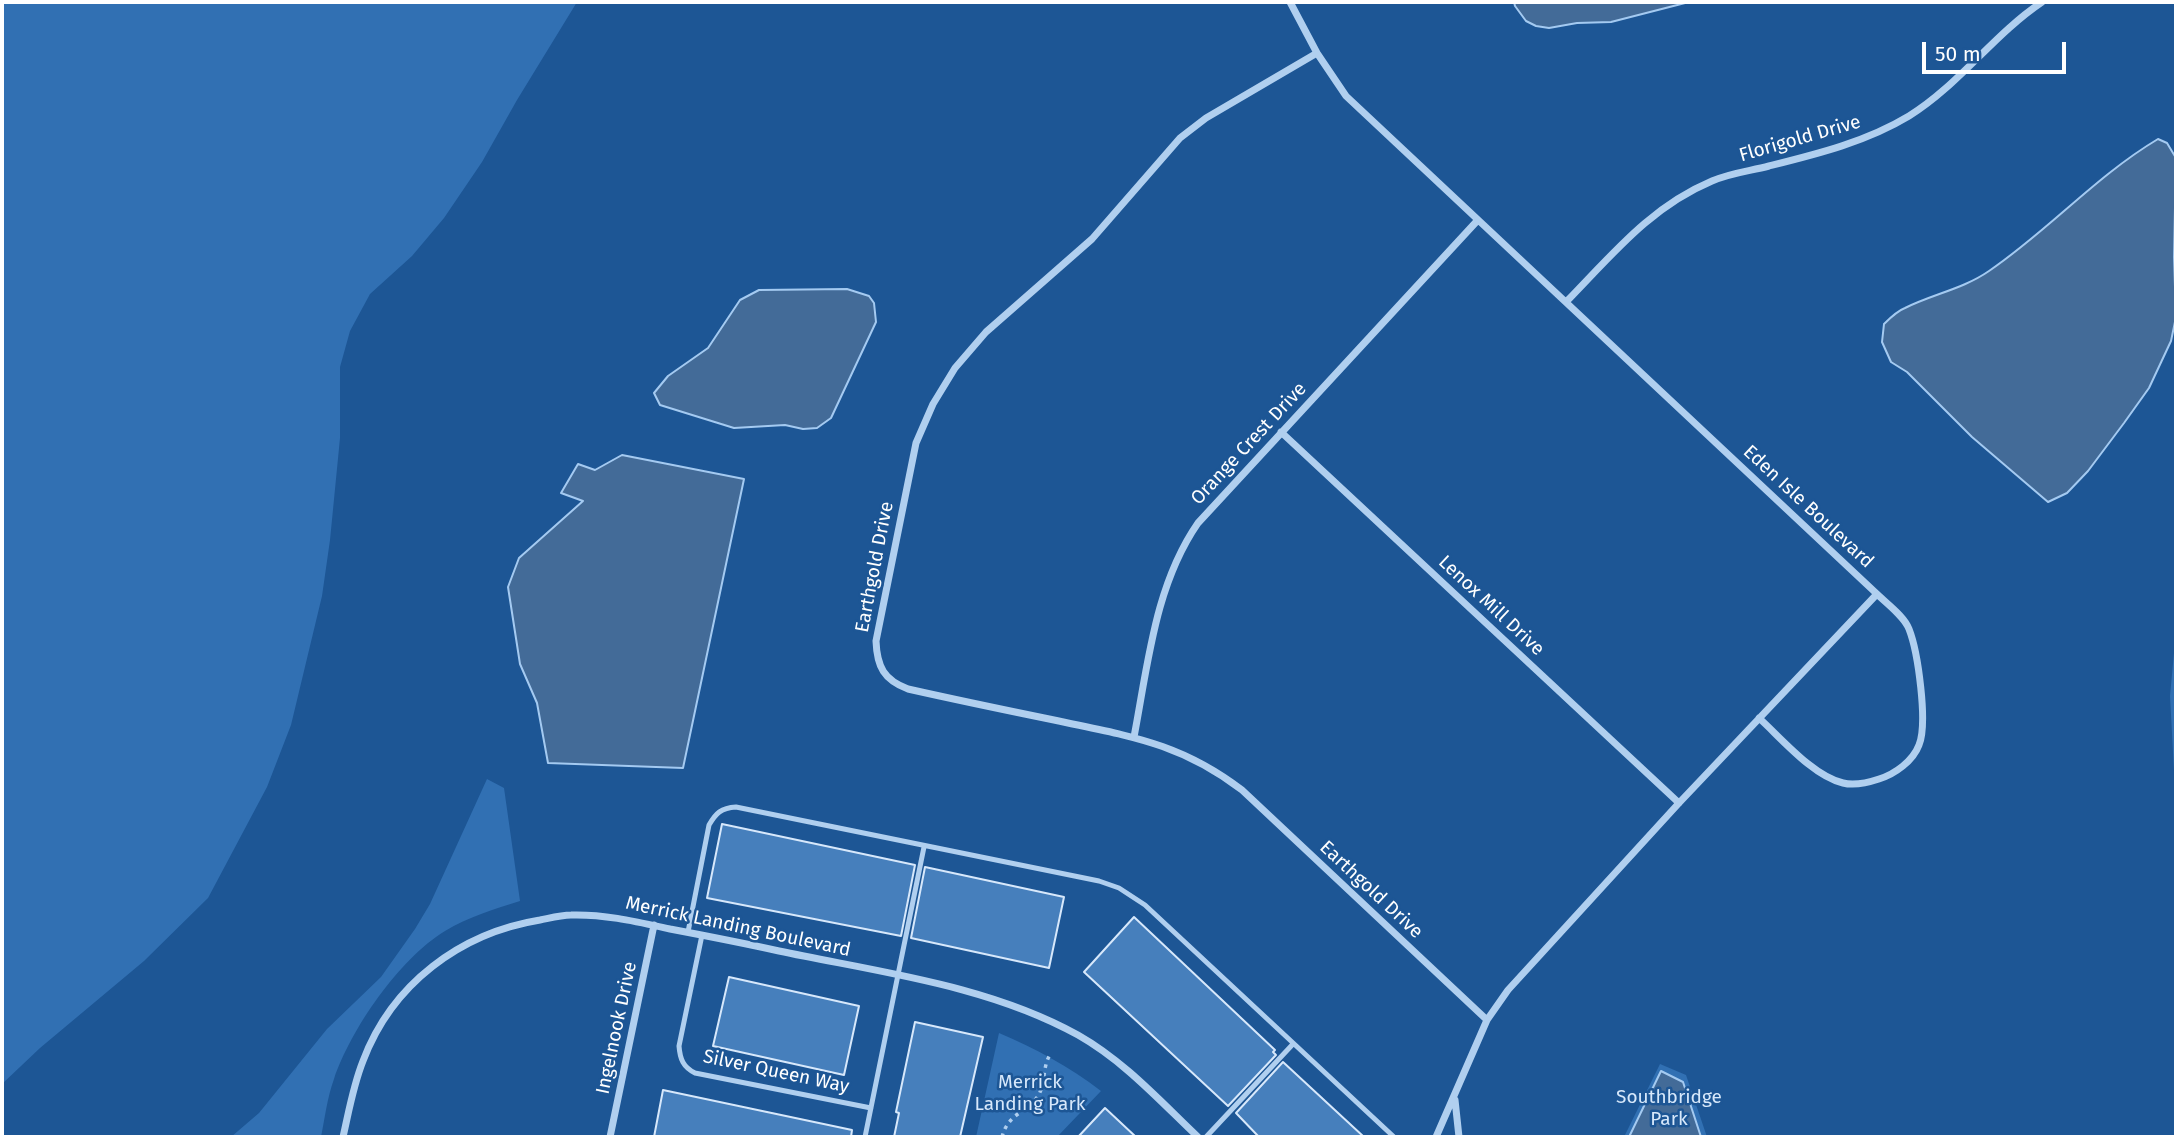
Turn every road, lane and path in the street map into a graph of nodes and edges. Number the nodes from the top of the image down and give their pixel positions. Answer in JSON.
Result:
{"nodes":[{"id":1,"x":1290,"y":2,"type":"edge"},
{"id":2,"x":2042,"y":2,"type":"edge"},
{"id":3,"x":1317,"y":53,"type":"junction"},
{"id":4,"x":1477,"y":221,"type":"junction"},
{"id":5,"x":1566,"y":302,"type":"junction"},
{"id":6,"x":1281,"y":432,"type":"junction"},
{"id":7,"x":1877,"y":593,"type":"junction"},
{"id":8,"x":1759,"y":718,"type":"junction"},
{"id":9,"x":1134,"y":737,"type":"junction"},
{"id":10,"x":1679,"y":803,"type":"junction"},
{"id":11,"x":924,"y":847,"type":"junction"},
{"id":12,"x":654,"y":925,"type":"junction"},
{"id":13,"x":688,"y":932,"type":"junction"},
{"id":14,"x":702,"y":935,"type":"junction"},
{"id":15,"x":897,"y":976,"type":"junction"},
{"id":16,"x":1487,"y":1020,"type":"junction"},
{"id":17,"x":1293,"y":1044,"type":"junction"},
{"id":18,"x":1051,"y":1053,"type":"dead end"},
{"id":19,"x":1454,"y":1096,"type":"junction"},
{"id":20,"x":871,"y":1108,"type":"junction"},
{"id":21,"x":344,"y":1137,"type":"edge"},
{"id":22,"x":610,"y":1137,"type":"edge"},
{"id":23,"x":864,"y":1137,"type":"edge"},
{"id":24,"x":1002,"y":1137,"type":"edge"},
{"id":25,"x":1198,"y":1137,"type":"edge"},
{"id":26,"x":1206,"y":1137,"type":"edge"},
{"id":27,"x":1394,"y":1137,"type":"edge"},
{"id":28,"x":1436,"y":1137,"type":"edge"},
{"id":29,"x":1459,"y":1137,"type":"edge"}],
"edges":[{"from":1,"to":3,"type":"street","name":"Eden Isle Boulevard"},
{"from":2,"to":5,"type":"street","name":"Florigold Drive"},
{"from":3,"to":4,"type":"street","name":"Eden Isle Boulevard"},
{"from":3,"to":9,"type":"street","name":"Earthgold Drive"},
{"from":4,"to":5,"type":"street","name":"Eden Isle Boulevard"},
{"from":4,"to":6,"type":"street","name":"Orange Crest Drive"},
{"from":5,"to":7,"type":"street","name":"Eden Isle Boulevard"},
{"from":6,"to":9,"type":"street","name":"Orange Crest Drive"},
{"from":6,"to":10,"type":"street","name":"Lenox Mill Drive"},
{"from":7,"to":8,"type":"street","name":"Eden Isle Boulevard"},
{"from":7,"to":8,"type":"street"},
{"from":8,"to":10,"type":"street","name":"Eden Isle Boulevard"},
{"from":9,"to":16,"type":"street","name":"Earthgold Drive"},
{"from":10,"to":16,"type":"street","name":"Eden Isle Boulevard"},
{"from":11,"to":13,"type":"lane"},
{"from":11,"to":15,"type":"lane"},
{"from":11,"to":17,"type":"lane"},
{"from":12,"to":13,"type":"street","name":"Merrick Landing Boulevard"},
{"from":12,"to":21,"type":"street","name":"Merrick Landing Boulevard"},
{"from":12,"to":22,"type":"street","name":"Ingelnook Drive"},
{"from":13,"to":14,"type":"street","name":"Merrick Landing Boulevard"},
{"from":14,"to":15,"type":"street","name":"Merrick Landing Boulevard"},
{"from":14,"to":20,"type":"lane","name":"Silver Queen Way"},
{"from":15,"to":20,"type":"lane"},
{"from":15,"to":25,"type":"street","name":"Merrick Landing Boulevard"},
{"from":16,"to":19,"type":"street","name":"Eden Isle Boulevard"},
{"from":17,"to":26,"type":"lane"},
{"from":17,"to":27,"type":"lane"},
{"from":18,"to":24,"type":"path"},
{"from":19,"to":28,"type":"street","name":"Eden Isle Boulevard"},
{"from":19,"to":29,"type":"street","name":"Eden Isle Boulevard"},
{"from":20,"to":23,"type":"lane"}]}
